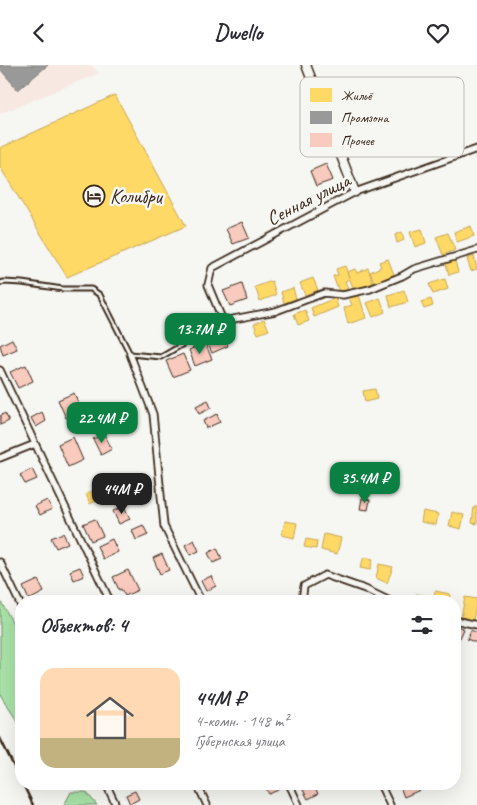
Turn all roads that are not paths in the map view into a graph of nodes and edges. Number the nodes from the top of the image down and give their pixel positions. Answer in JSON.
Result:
{"nodes":[{"id":1,"x":306,"y":65,"type":"edge"},
{"id":2,"x":311,"y":77,"type":"edge"},
{"id":3,"x":477,"y":149,"type":"edge"},
{"id":4,"x":464,"y":154,"type":"edge"},
{"id":5,"x":341,"y":157,"type":"edge"},
{"id":6,"x":454,"y":157,"type":"edge"},
{"id":7,"x":354,"y":192,"type":"junction"},
{"id":8,"x":477,"y":250,"type":"edge"},
{"id":9,"x":0,"y":283,"type":"edge"},
{"id":10,"x":223,"y":321,"type":"junction"},
{"id":11,"x":130,"y":354,"type":"junction"},
{"id":12,"x":0,"y":370,"type":"edge"},
{"id":13,"x":35,"y":444,"type":"junction"},
{"id":14,"x":0,"y":458,"type":"edge"},
{"id":15,"x":0,"y":562,"type":"edge"},
{"id":16,"x":16,"y":595,"type":"edge"},
{"id":17,"x":107,"y":595,"type":"edge"},
{"id":18,"x":198,"y":595,"type":"edge"},
{"id":19,"x":303,"y":595,"type":"edge"},
{"id":20,"x":378,"y":595,"type":"edge"},
{"id":21,"x":461,"y":621,"type":"edge"},
{"id":22,"x":477,"y":625,"type":"edge"},
{"id":23,"x":109,"y":790,"type":"edge"},
{"id":24,"x":200,"y":790,"type":"edge"},
{"id":25,"x":292,"y":790,"type":"edge"},
{"id":26,"x":383,"y":790,"type":"edge"},
{"id":27,"x":116,"y":805,"type":"edge"},
{"id":28,"x":208,"y":805,"type":"edge"},
{"id":29,"x":299,"y":805,"type":"edge"},
{"id":30,"x":390,"y":805,"type":"edge"}],
"edges":[{"from":1,"to":2,"type":"street"},
{"from":3,"to":4,"type":"street","name":"Сенная улица"},
{"from":5,"to":7,"type":"street"},
{"from":6,"to":7,"type":"street","name":"Сенная улица"},
{"from":7,"to":10,"type":"street","name":"Сенная улица"},
{"from":8,"to":10,"type":"street"},
{"from":9,"to":11,"type":"lane"},
{"from":10,"to":11,"type":"lane"},
{"from":11,"to":18,"type":"street"},
{"from":12,"to":13,"type":"street"},
{"from":13,"to":14,"type":"street"},
{"from":13,"to":17,"type":"street"},
{"from":15,"to":16,"type":"street"},
{"from":19,"to":20,"type":"street"},
{"from":21,"to":22,"type":"street"},
{"from":23,"to":27,"type":"street"},
{"from":24,"to":28,"type":"street"},
{"from":25,"to":29,"type":"street"},
{"from":26,"to":30,"type":"street"}]}
